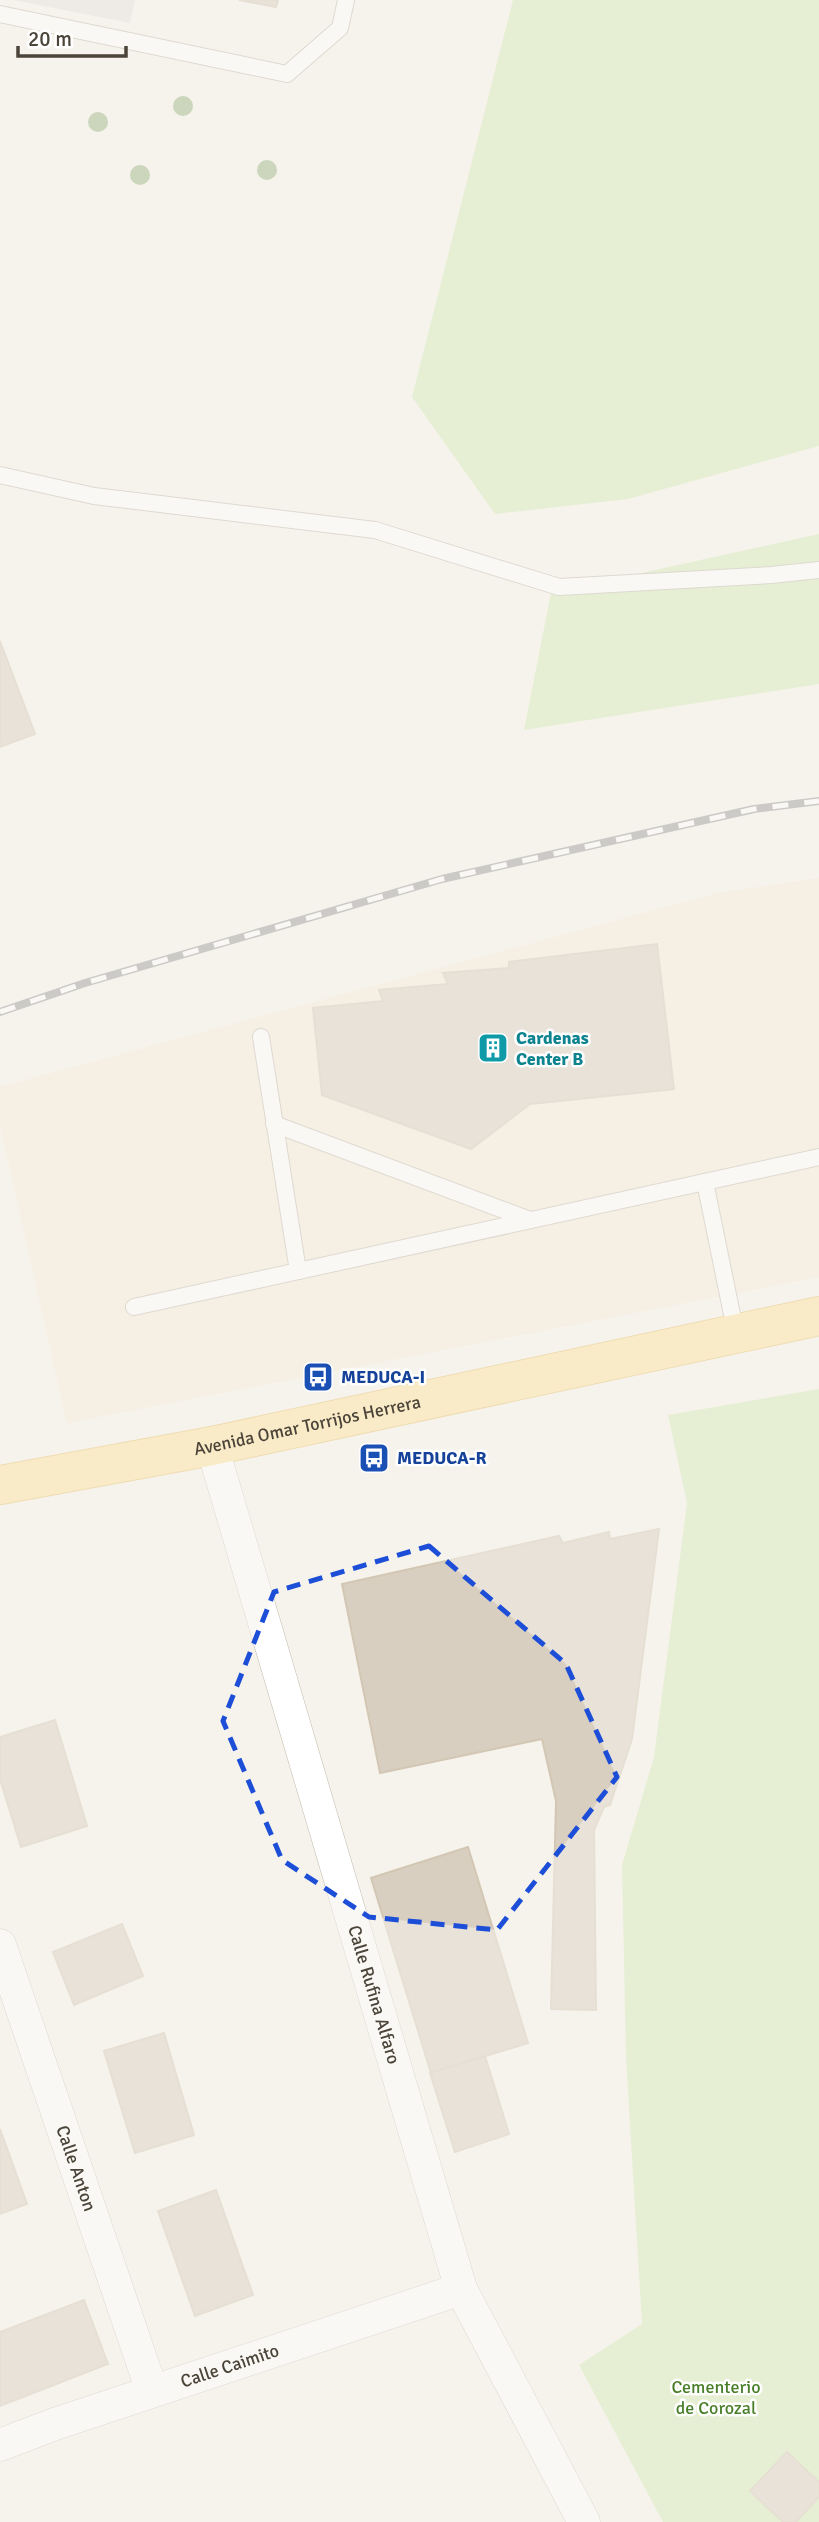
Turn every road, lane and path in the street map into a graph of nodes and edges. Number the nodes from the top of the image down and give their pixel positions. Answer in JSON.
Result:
{"nodes":[{"id":1,"x":346,"y":0,"type":"edge"},
{"id":2,"x":0,"y":13,"type":"edge"},
{"id":3,"x":0,"y":475,"type":"edge"},
{"id":4,"x":819,"y":570,"type":"edge"},
{"id":5,"x":261,"y":1037,"type":"dead end"},
{"id":6,"x":274,"y":1124,"type":"junction"},
{"id":7,"x":819,"y":1157,"type":"edge"},
{"id":8,"x":705,"y":1182,"type":"junction"},
{"id":9,"x":530,"y":1220,"type":"junction"},
{"id":10,"x":298,"y":1271,"type":"junction"},
{"id":11,"x":134,"y":1307,"type":"dead end"},
{"id":12,"x":819,"y":1316,"type":"edge"},
{"id":13,"x":736,"y":1334,"type":"junction"},
{"id":14,"x":212,"y":1446,"type":"junction"},
{"id":15,"x":0,"y":1485,"type":"edge"},
{"id":16,"x":0,"y":1945,"type":"edge"},
{"id":17,"x":461,"y":2289,"type":"junction"},
{"id":18,"x":152,"y":2391,"type":"junction"},
{"id":19,"x":0,"y":2445,"type":"edge"},
{"id":20,"x":584,"y":2522,"type":"edge"}],
"edges":[{"from":1,"to":2,"type":"lane"},
{"from":3,"to":4,"type":"lane"},
{"from":5,"to":6,"type":"lane"},
{"from":6,"to":9,"type":"lane"},
{"from":6,"to":10,"type":"lane"},
{"from":7,"to":8,"type":"lane"},
{"from":8,"to":9,"type":"lane"},
{"from":8,"to":13,"type":"lane"},
{"from":9,"to":10,"type":"lane"},
{"from":10,"to":11,"type":"lane"},
{"from":12,"to":13,"type":"main road","name":"Avenida Omar Torrijos Herrera"},
{"from":13,"to":14,"type":"main road","name":"Avenida Omar Torrijos Herrera"},
{"from":14,"to":15,"type":"main road","name":"Avenida Omar Torrijos Herrera"},
{"from":14,"to":17,"type":"street","name":"Calle Rufina Alfaro"},
{"from":16,"to":18,"type":"street","name":"Calle Anton"},
{"from":17,"to":18,"type":"street","name":"Calle Caimito"},
{"from":17,"to":20,"type":"street","name":"Calle Rufina Alfaro"},
{"from":18,"to":19,"type":"street","name":"Calle Caimito"}]}
